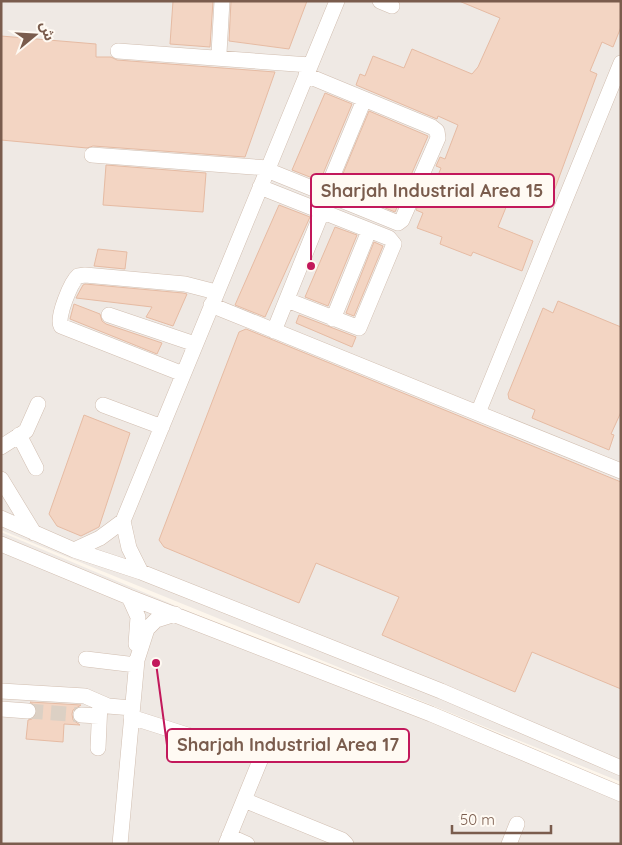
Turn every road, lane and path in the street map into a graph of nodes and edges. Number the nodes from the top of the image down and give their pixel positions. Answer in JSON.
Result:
{"nodes":[{"id":1,"x":222,"y":1,"type":"edge"},
{"id":2,"x":337,"y":1,"type":"edge"},
{"id":3,"x":118,"y":51,"type":"dead end"},
{"id":4,"x":219,"y":53,"type":"dead end"},
{"id":5,"x":621,"y":63,"type":"edge"},
{"id":6,"x":308,"y":70,"type":"junction"},
{"id":7,"x":364,"y":100,"type":"junction"},
{"id":8,"x":92,"y":154,"type":"dead end"},
{"id":9,"x":268,"y":169,"type":"junction"},
{"id":10,"x":260,"y":187,"type":"junction"},
{"id":11,"x":324,"y":194,"type":"junction"},
{"id":12,"x":322,"y":212,"type":"junction"},
{"id":13,"x":369,"y":230,"type":"junction"},
{"id":14,"x":214,"y":299,"type":"junction"},
{"id":15,"x":287,"y":300,"type":"junction"},
{"id":16,"x":109,"y":314,"type":"dead end"},
{"id":17,"x":333,"y":319,"type":"junction"},
{"id":18,"x":274,"y":331,"type":"junction"},
{"id":19,"x":84,"y":344,"type":"dead end"},
{"id":20,"x":196,"y":344,"type":"junction"},
{"id":21,"x":182,"y":377,"type":"junction"},
{"id":22,"x":38,"y":404,"type":"dead end"},
{"id":23,"x":103,"y":405,"type":"dead end"},
{"id":24,"x":478,"y":413,"type":"junction"},
{"id":25,"x":162,"y":427,"type":"junction"},
{"id":26,"x":19,"y":435,"type":"junction"},
{"id":27,"x":1,"y":447,"type":"edge"},
{"id":28,"x":36,"y":468,"type":"dead end"},
{"id":29,"x":621,"y":471,"type":"edge"},
{"id":30,"x":1,"y":479,"type":"edge"},
{"id":31,"x":5,"y":519,"type":"edge"},
{"id":32,"x":124,"y":521,"type":"junction"},
{"id":33,"x":34,"y":533,"type":"junction"},
{"id":34,"x":1,"y":544,"type":"edge"},
{"id":35,"x":1,"y":550,"type":"edge"},
{"id":36,"x":74,"y":550,"type":"junction"},
{"id":37,"x":24,"y":553,"type":"junction"},
{"id":38,"x":141,"y":572,"type":"junction"},
{"id":39,"x":129,"y":596,"type":"junction"},
{"id":40,"x":175,"y":614,"type":"junction"},
{"id":41,"x":86,"y":658,"type":"dead end"},
{"id":42,"x":136,"y":663,"type":"junction"},
{"id":43,"x":1,"y":691,"type":"edge"},
{"id":44,"x":1,"y":709,"type":"edge"},
{"id":45,"x":100,"y":710,"type":"junction"},
{"id":46,"x":28,"y":711,"type":"tunnel mouth"},
{"id":47,"x":131,"y":712,"type":"junction"},
{"id":48,"x":81,"y":715,"type":"tunnel mouth"},
{"id":49,"x":222,"y":746,"type":"dead end"},
{"id":50,"x":98,"y":748,"type":"dead end"},
{"id":51,"x":264,"y":752,"type":"dead end"},
{"id":52,"x":621,"y":755,"type":"edge"},
{"id":53,"x":603,"y":760,"type":"junction"},
{"id":54,"x":621,"y":768,"type":"edge"},
{"id":55,"x":621,"y":794,"type":"edge"},
{"id":56,"x":244,"y":800,"type":"junction"},
{"id":57,"x":516,"y":824,"type":"dead end"},
{"id":58,"x":227,"y":840,"type":"edge"},
{"id":59,"x":120,"y":844,"type":"edge"},
{"id":60,"x":247,"y":844,"type":"edge"},
{"id":61,"x":346,"y":844,"type":"edge"},
{"id":62,"x":509,"y":844,"type":"edge"}],
"edges":[{"from":1,"to":4,"type":"street"},
{"from":2,"to":6,"type":"street"},
{"from":3,"to":6,"type":"street"},
{"from":5,"to":24,"type":"street"},
{"from":6,"to":7,"type":"street"},
{"from":6,"to":9,"type":"street"},
{"from":7,"to":11,"type":"street"},
{"from":7,"to":11,"type":"street"},
{"from":8,"to":9,"type":"street"},
{"from":9,"to":10,"type":"street"},
{"from":9,"to":11,"type":"street"},
{"from":10,"to":12,"type":"street"},
{"from":10,"to":14,"type":"street"},
{"from":12,"to":13,"type":"street"},
{"from":12,"to":15,"type":"street"},
{"from":13,"to":17,"type":"street"},
{"from":13,"to":17,"type":"street"},
{"from":14,"to":18,"type":"street"},
{"from":14,"to":20,"type":"street"},
{"from":14,"to":21,"type":"street"},
{"from":15,"to":17,"type":"street"},
{"from":15,"to":18,"type":"street"},
{"from":16,"to":20,"type":"street"},
{"from":18,"to":24,"type":"street"},
{"from":19,"to":21,"type":"street"},
{"from":20,"to":21,"type":"street"},
{"from":21,"to":25,"type":"street"},
{"from":22,"to":26,"type":"street"},
{"from":23,"to":25,"type":"street"},
{"from":24,"to":29,"type":"street"},
{"from":25,"to":32,"type":"street"},
{"from":26,"to":27,"type":"street"},
{"from":26,"to":28,"type":"street"},
{"from":30,"to":33,"type":"street"},
{"from":31,"to":33,"type":"street"},
{"from":32,"to":36,"type":"street"},
{"from":32,"to":38,"type":"street"},
{"from":33,"to":36,"type":"street"},
{"from":34,"to":37,"type":"street"},
{"from":35,"to":37,"type":"street"},
{"from":36,"to":38,"type":"street"},
{"from":37,"to":39,"type":"street"},
{"from":38,"to":53,"type":"street"},
{"from":39,"to":40,"type":"street"},
{"from":39,"to":42,"type":"street"},
{"from":40,"to":42,"type":"street"},
{"from":40,"to":55,"type":"street"},
{"from":41,"to":42,"type":"street"},
{"from":42,"to":47,"type":"street"},
{"from":43,"to":45,"type":"street"},
{"from":44,"to":46,"type":"street"},
{"from":45,"to":47,"type":"street"},
{"from":45,"to":48,"type":"street"},
{"from":45,"to":50,"type":"street"},
{"from":47,"to":49,"type":"street"},
{"from":47,"to":59,"type":"street"},
{"from":51,"to":56,"type":"street"},
{"from":52,"to":53,"type":"street"},
{"from":53,"to":54,"type":"street"},
{"from":56,"to":58,"type":"street"},
{"from":56,"to":61,"type":"street"},
{"from":57,"to":62,"type":"street"},
{"from":58,"to":60,"type":"street"}]}
